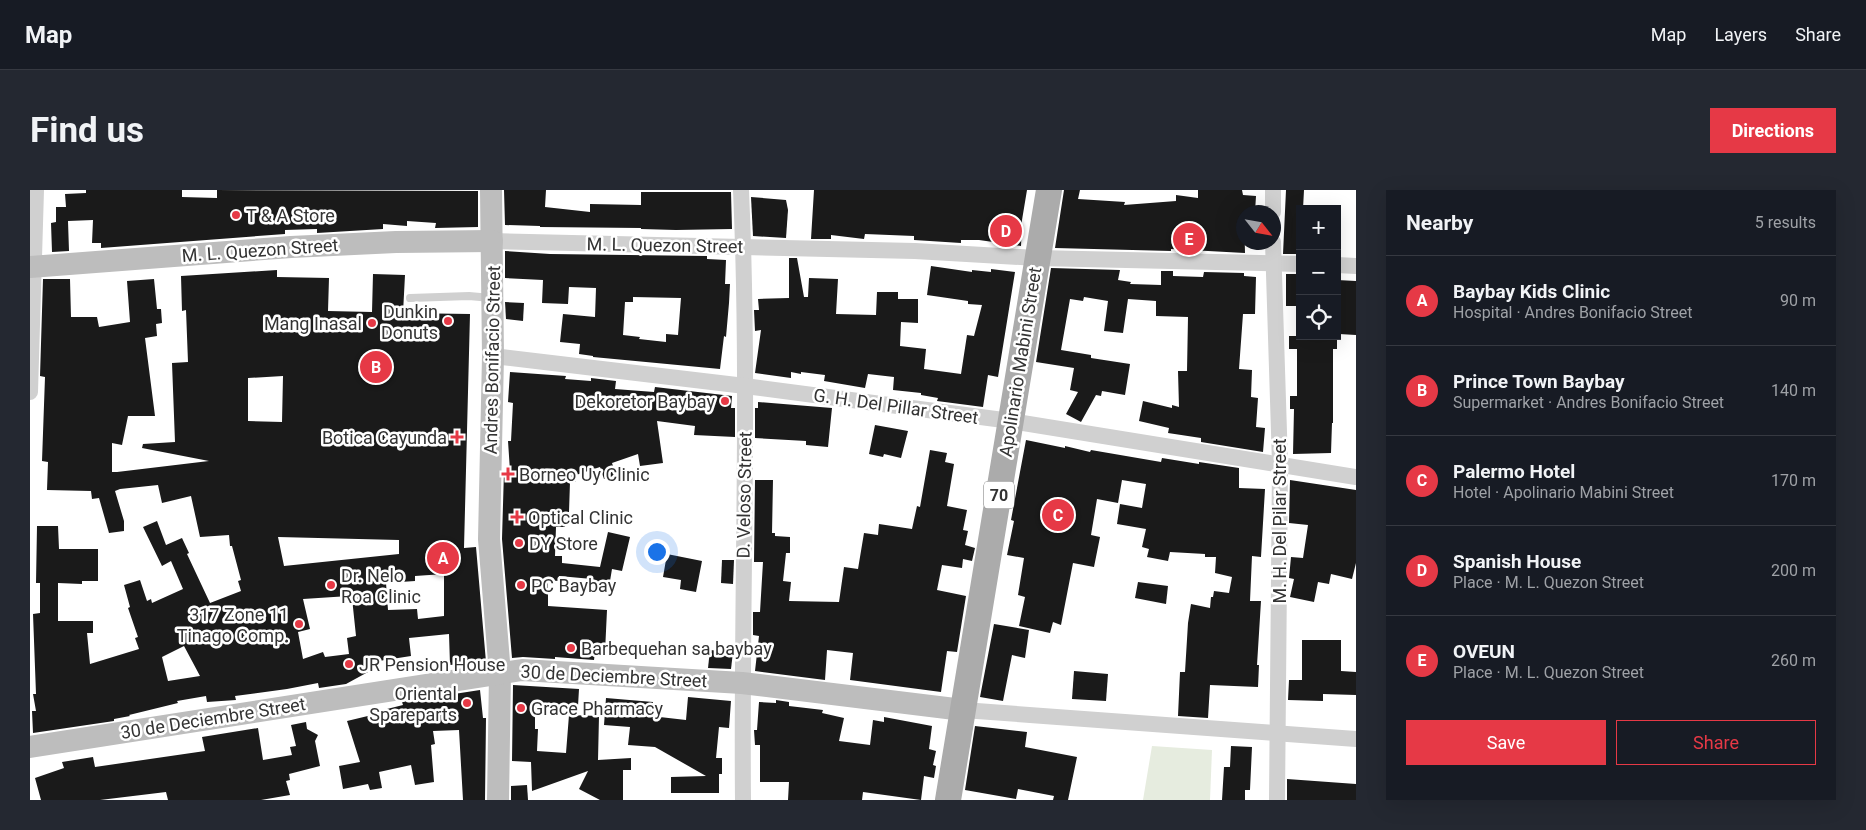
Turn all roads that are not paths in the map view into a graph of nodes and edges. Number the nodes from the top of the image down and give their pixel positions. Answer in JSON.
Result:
{"nodes":[{"id":1,"x":36,"y":190,"type":"edge"},
{"id":2,"x":491,"y":190,"type":"edge"},
{"id":3,"x":741,"y":190,"type":"edge"},
{"id":4,"x":1049,"y":190,"type":"edge"},
{"id":5,"x":1273,"y":190,"type":"edge"},
{"id":6,"x":1273,"y":205,"type":"edge"},
{"id":7,"x":492,"y":241,"type":"junction"},
{"id":8,"x":743,"y":247,"type":"junction"},
{"id":9,"x":1273,"y":250,"type":"edge"},
{"id":10,"x":1037,"y":258,"type":"junction"},
{"id":11,"x":1272,"y":263,"type":"junction"},
{"id":12,"x":1296,"y":264,"type":"edge"},
{"id":13,"x":1341,"y":265,"type":"edge"},
{"id":14,"x":1356,"y":266,"type":"edge"},
{"id":15,"x":31,"y":267,"type":"edge"},
{"id":16,"x":410,"y":298,"type":"dead end"},
{"id":17,"x":493,"y":298,"type":"junction"},
{"id":18,"x":493,"y":356,"type":"junction"},
{"id":19,"x":745,"y":386,"type":"junction"},
{"id":20,"x":30,"y":392,"type":"edge"},
{"id":21,"x":1010,"y":421,"type":"junction"},
{"id":22,"x":1280,"y":464,"type":"junction"},
{"id":23,"x":1356,"y":477,"type":"edge"},
{"id":24,"x":500,"y":674,"type":"junction"},
{"id":25,"x":742,"y":683,"type":"junction"},
{"id":26,"x":963,"y":710,"type":"junction"},
{"id":27,"x":1279,"y":733,"type":"junction"},
{"id":28,"x":1356,"y":739,"type":"edge"},
{"id":29,"x":30,"y":747,"type":"edge"},
{"id":30,"x":498,"y":800,"type":"edge"},
{"id":31,"x":744,"y":800,"type":"edge"},
{"id":32,"x":948,"y":800,"type":"edge"},
{"id":33,"x":1277,"y":800,"type":"edge"}],
"edges":[{"from":1,"to":15,"type":"street"},
{"from":2,"to":7,"type":"street","name":"Andres Bonifacio Street"},
{"from":3,"to":8,"type":"street","name":"D. Veloso Street"},
{"from":4,"to":10,"type":"main road","name":"Apolinario Mabini Street","number":"70"},
{"from":5,"to":6,"type":"street"},
{"from":7,"to":8,"type":"street","name":"M. L. Quezon Street"},
{"from":7,"to":15,"type":"street","name":"M. L. Quezon Street"},
{"from":7,"to":17,"type":"street","name":"Andres Bonifacio Street"},
{"from":8,"to":10,"type":"street","name":"M. L. Quezon Street"},
{"from":8,"to":19,"type":"street","name":"D. Veloso Street"},
{"from":9,"to":11,"type":"street","name":"M. H. Del Pilar Street"},
{"from":10,"to":11,"type":"street","name":"M. L. Quezon Street"},
{"from":10,"to":21,"type":"main road","name":"Apolinario Mabini Street","number":"70"},
{"from":11,"to":12,"type":"street","name":"M. L. Quezon Street"},
{"from":11,"to":22,"type":"street","name":"M. H. Del Pilar Street"},
{"from":13,"to":14,"type":"street"},
{"from":15,"to":20,"type":"street"},
{"from":16,"to":17,"type":"lane"},
{"from":17,"to":18,"type":"street","name":"Andres Bonifacio Street"},
{"from":18,"to":19,"type":"street","name":"G. H. Del Pillar Street"},
{"from":18,"to":24,"type":"street","name":"Andres Bonifacio Street"},
{"from":19,"to":21,"type":"street","name":"G. H. Del Pillar Street"},
{"from":19,"to":25,"type":"street","name":"D. Veloso Street"},
{"from":21,"to":22,"type":"street","name":"G. H. Del Pillar Street"},
{"from":21,"to":26,"type":"main road","name":"Apolinario Mabini Street","number":"70"},
{"from":22,"to":23,"type":"street","name":"G. H. Del Pillar Street"},
{"from":22,"to":27,"type":"street","name":"M. H. Del Pilar Street"},
{"from":24,"to":25,"type":"street","name":"30 de Deciembre Street"},
{"from":24,"to":29,"type":"street","name":"30 de Deciembre Street"},
{"from":24,"to":30,"type":"street","name":"Andres Bonifacio Street"},
{"from":25,"to":26,"type":"street","name":"30 de Deciembre Street"},
{"from":25,"to":31,"type":"street","name":"D. Veloso Street"},
{"from":26,"to":27,"type":"street"},
{"from":26,"to":32,"type":"main road","name":"Apolinario Mabini Street","number":"70"},
{"from":27,"to":28,"type":"street"},
{"from":27,"to":33,"type":"street","name":"M. H. Del Pilar Street"}]}
